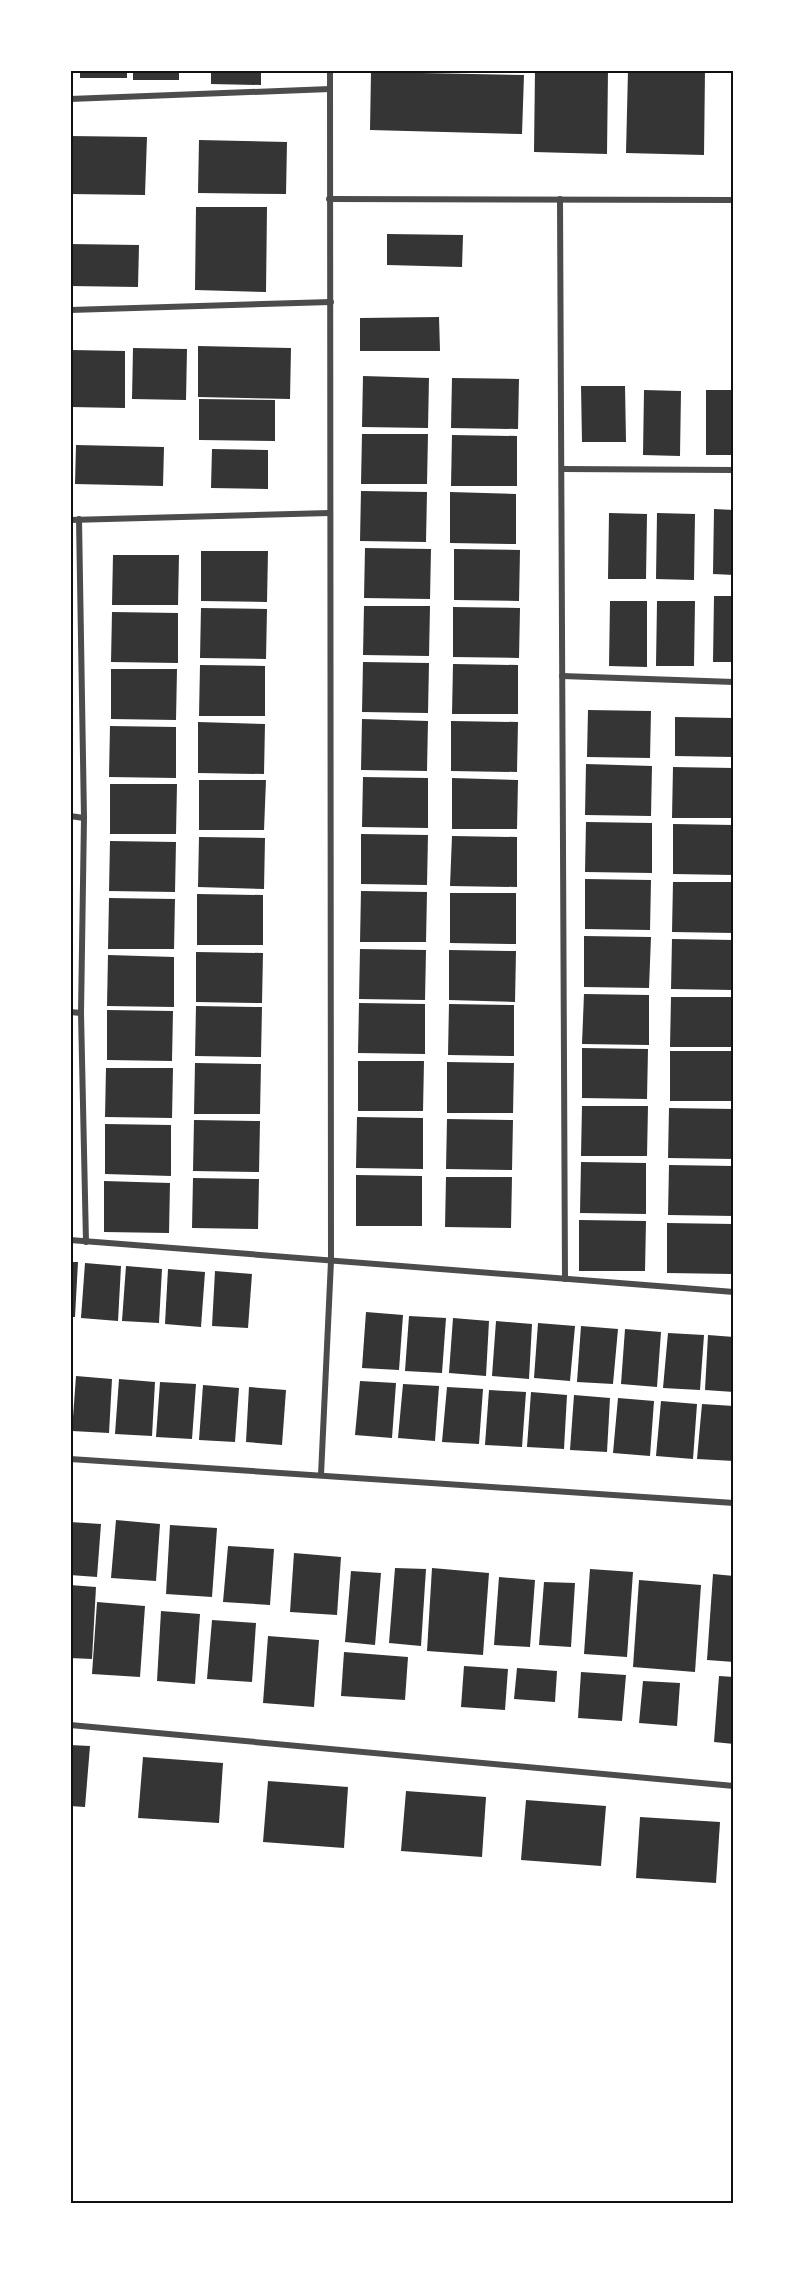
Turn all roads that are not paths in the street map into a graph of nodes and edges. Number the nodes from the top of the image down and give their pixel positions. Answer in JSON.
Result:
{"nodes":[{"id":1,"x":330,"y":70,"type":"edge"},
{"id":2,"x":330,"y":89,"type":"junction"},
{"id":3,"x":70,"y":99,"type":"edge"},
{"id":4,"x":329,"y":199,"type":"junction"},
{"id":5,"x":560,"y":199,"type":"junction"},
{"id":6,"x":734,"y":200,"type":"edge"},
{"id":7,"x":331,"y":302,"type":"junction"},
{"id":8,"x":70,"y":310,"type":"edge"},
{"id":9,"x":562,"y":469,"type":"junction"},
{"id":10,"x":734,"y":470,"type":"edge"},
{"id":11,"x":330,"y":513,"type":"junction"},
{"id":12,"x":79,"y":519,"type":"junction"},
{"id":13,"x":70,"y":520,"type":"edge"},
{"id":14,"x":562,"y":676,"type":"junction"},
{"id":15,"x":734,"y":681,"type":"edge"},
{"id":16,"x":70,"y":816,"type":"edge"},
{"id":17,"x":84,"y":818,"type":"junction"},
{"id":18,"x":70,"y":1012,"type":"edge"},
{"id":19,"x":81,"y":1013,"type":"junction"},
{"id":20,"x":70,"y":1240,"type":"edge"},
{"id":21,"x":86,"y":1242,"type":"junction"},
{"id":22,"x":331,"y":1261,"type":"junction"},
{"id":23,"x":566,"y":1279,"type":"junction"},
{"id":24,"x":734,"y":1292,"type":"edge"},
{"id":25,"x":70,"y":1459,"type":"edge"},
{"id":26,"x":321,"y":1475,"type":"junction"},
{"id":27,"x":734,"y":1503,"type":"edge"},
{"id":28,"x":70,"y":1725,"type":"edge"},
{"id":29,"x":734,"y":1786,"type":"edge"}],
"edges":[{"from":1,"to":2,"type":"street"},
{"from":2,"to":3,"type":"street"},
{"from":2,"to":4,"type":"street"},
{"from":4,"to":5,"type":"street"},
{"from":4,"to":7,"type":"street"},
{"from":5,"to":6,"type":"street"},
{"from":5,"to":9,"type":"street"},
{"from":7,"to":8,"type":"street"},
{"from":7,"to":11,"type":"street"},
{"from":9,"to":10,"type":"street"},
{"from":9,"to":14,"type":"street"},
{"from":11,"to":12,"type":"street"},
{"from":11,"to":22,"type":"street"},
{"from":12,"to":13,"type":"street"},
{"from":12,"to":17,"type":"street"},
{"from":14,"to":15,"type":"street"},
{"from":14,"to":23,"type":"street"},
{"from":16,"to":17,"type":"street"},
{"from":17,"to":19,"type":"street"},
{"from":18,"to":19,"type":"street"},
{"from":19,"to":21,"type":"street"},
{"from":20,"to":21,"type":"street"},
{"from":21,"to":22,"type":"street"},
{"from":22,"to":23,"type":"street"},
{"from":22,"to":26,"type":"street"},
{"from":23,"to":24,"type":"street"},
{"from":25,"to":26,"type":"street"},
{"from":26,"to":27,"type":"street"},
{"from":28,"to":29,"type":"street"}]}
